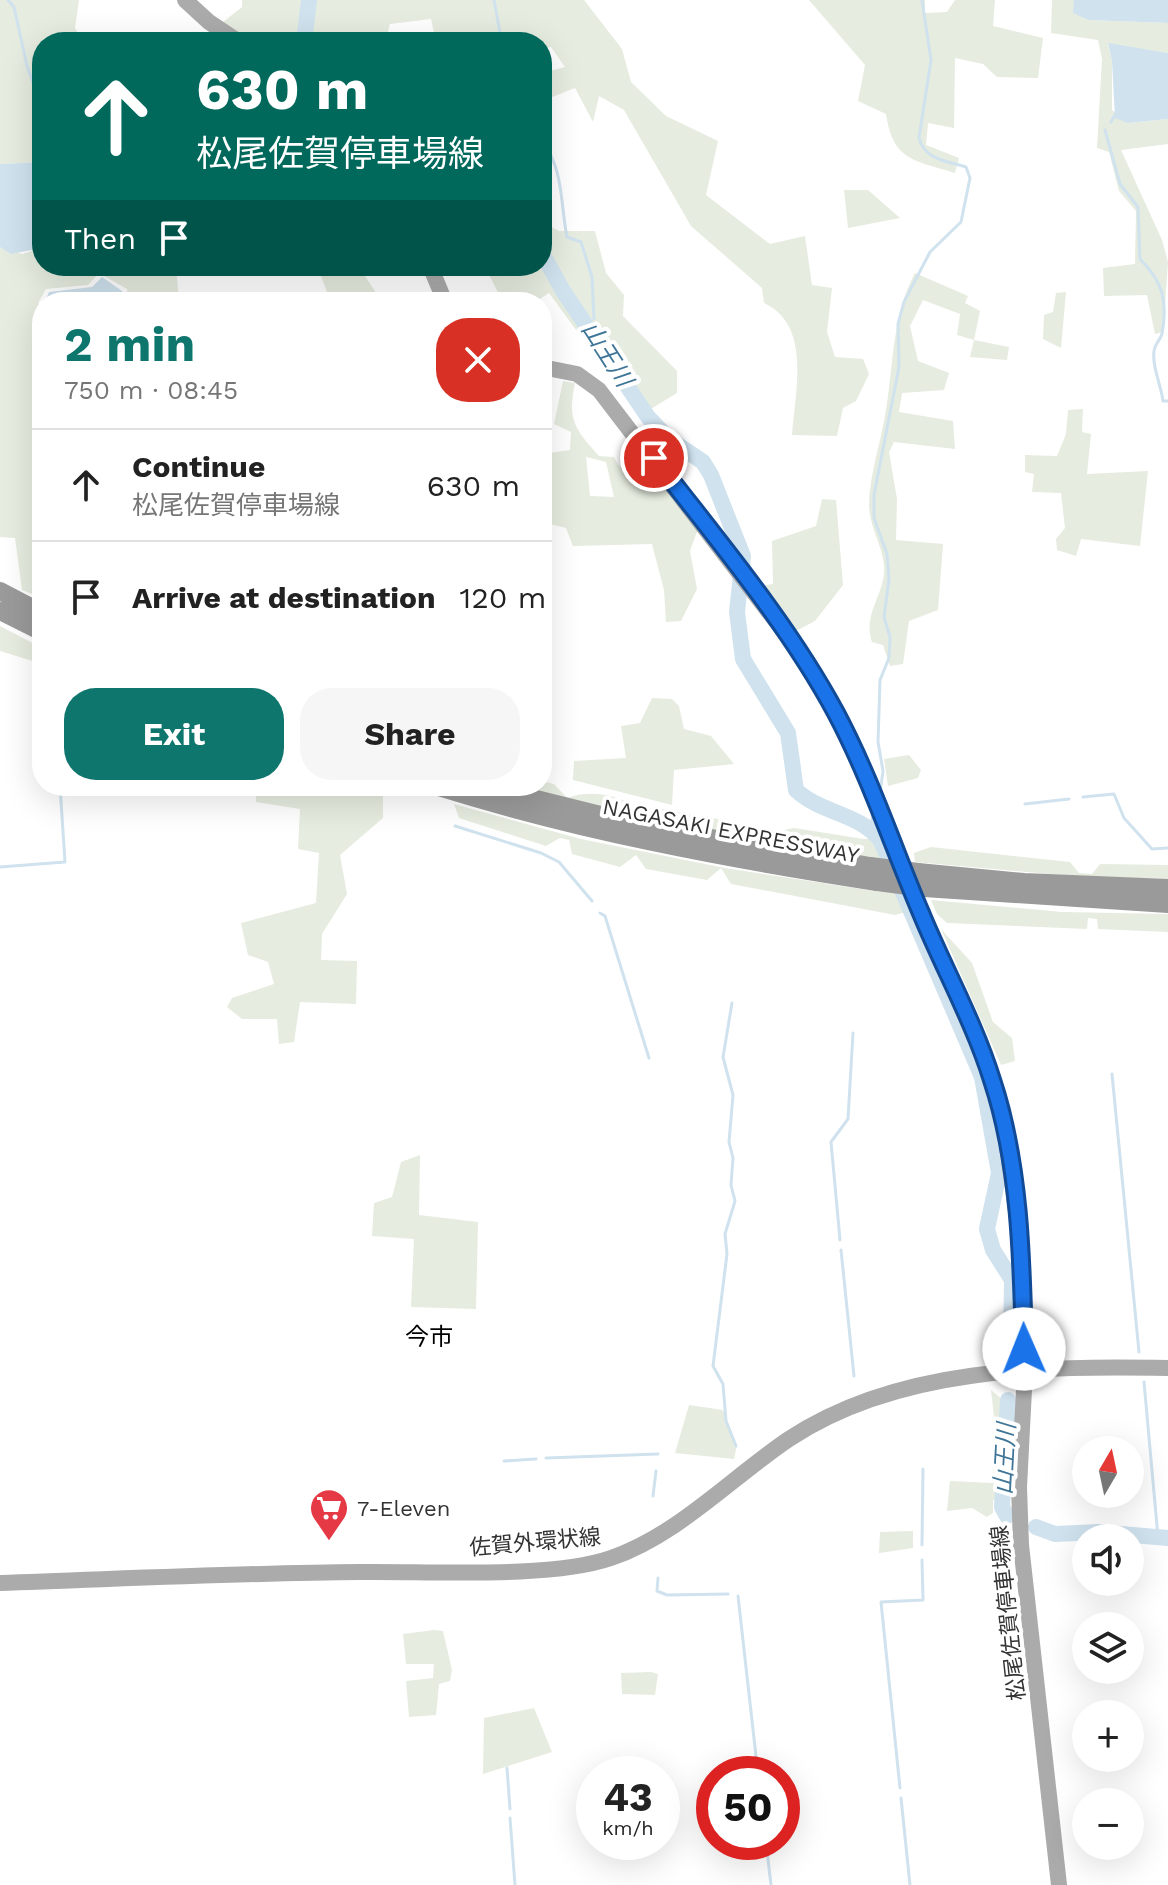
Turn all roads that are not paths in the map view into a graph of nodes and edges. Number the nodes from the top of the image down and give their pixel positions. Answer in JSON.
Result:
{"nodes":[{"id":1,"x":185,"y":0,"type":"edge"},
{"id":2,"x":224,"y":32,"type":"edge"},
{"id":3,"x":552,"y":369,"type":"edge"},
{"id":4,"x":0,"y":591,"type":"edge"},
{"id":5,"x":32,"y":608,"type":"edge"},
{"id":6,"x":0,"y":611,"type":"edge"},
{"id":7,"x":32,"y":627,"type":"edge"},
{"id":8,"x":498,"y":796,"type":"edge"},
{"id":9,"x":921,"y":880,"type":"junction"},
{"id":10,"x":1168,"y":888,"type":"edge"},
{"id":11,"x":1168,"y":904,"type":"edge"},
{"id":12,"x":1168,"y":1368,"type":"edge"},
{"id":13,"x":1025,"y":1370,"type":"junction"},
{"id":14,"x":0,"y":1583,"type":"edge"},
{"id":15,"x":1059,"y":1885,"type":"edge"}],
"edges":[{"from":1,"to":2,"type":"main road"},
{"from":3,"to":13,"type":"main road","name":"松尾佐賀停車場線"},
{"from":4,"to":5,"type":"highway"},
{"from":6,"to":7,"type":"highway"},
{"from":8,"to":9,"type":"highway","name":"NAGASAKI EXPRESSWAY","bridge":true},
{"from":9,"to":10,"type":"highway","name":"NAGASAKI EXPRESSWAY"},
{"from":9,"to":11,"type":"highway","name":"NAGASAKI EXPRESSWAY"},
{"from":12,"to":13,"type":"main road","name":"佐賀外環状線"},
{"from":13,"to":14,"type":"main road","name":"佐賀外環状線"},
{"from":13,"to":15,"type":"main road","name":"松尾佐賀停車場線"}]}
